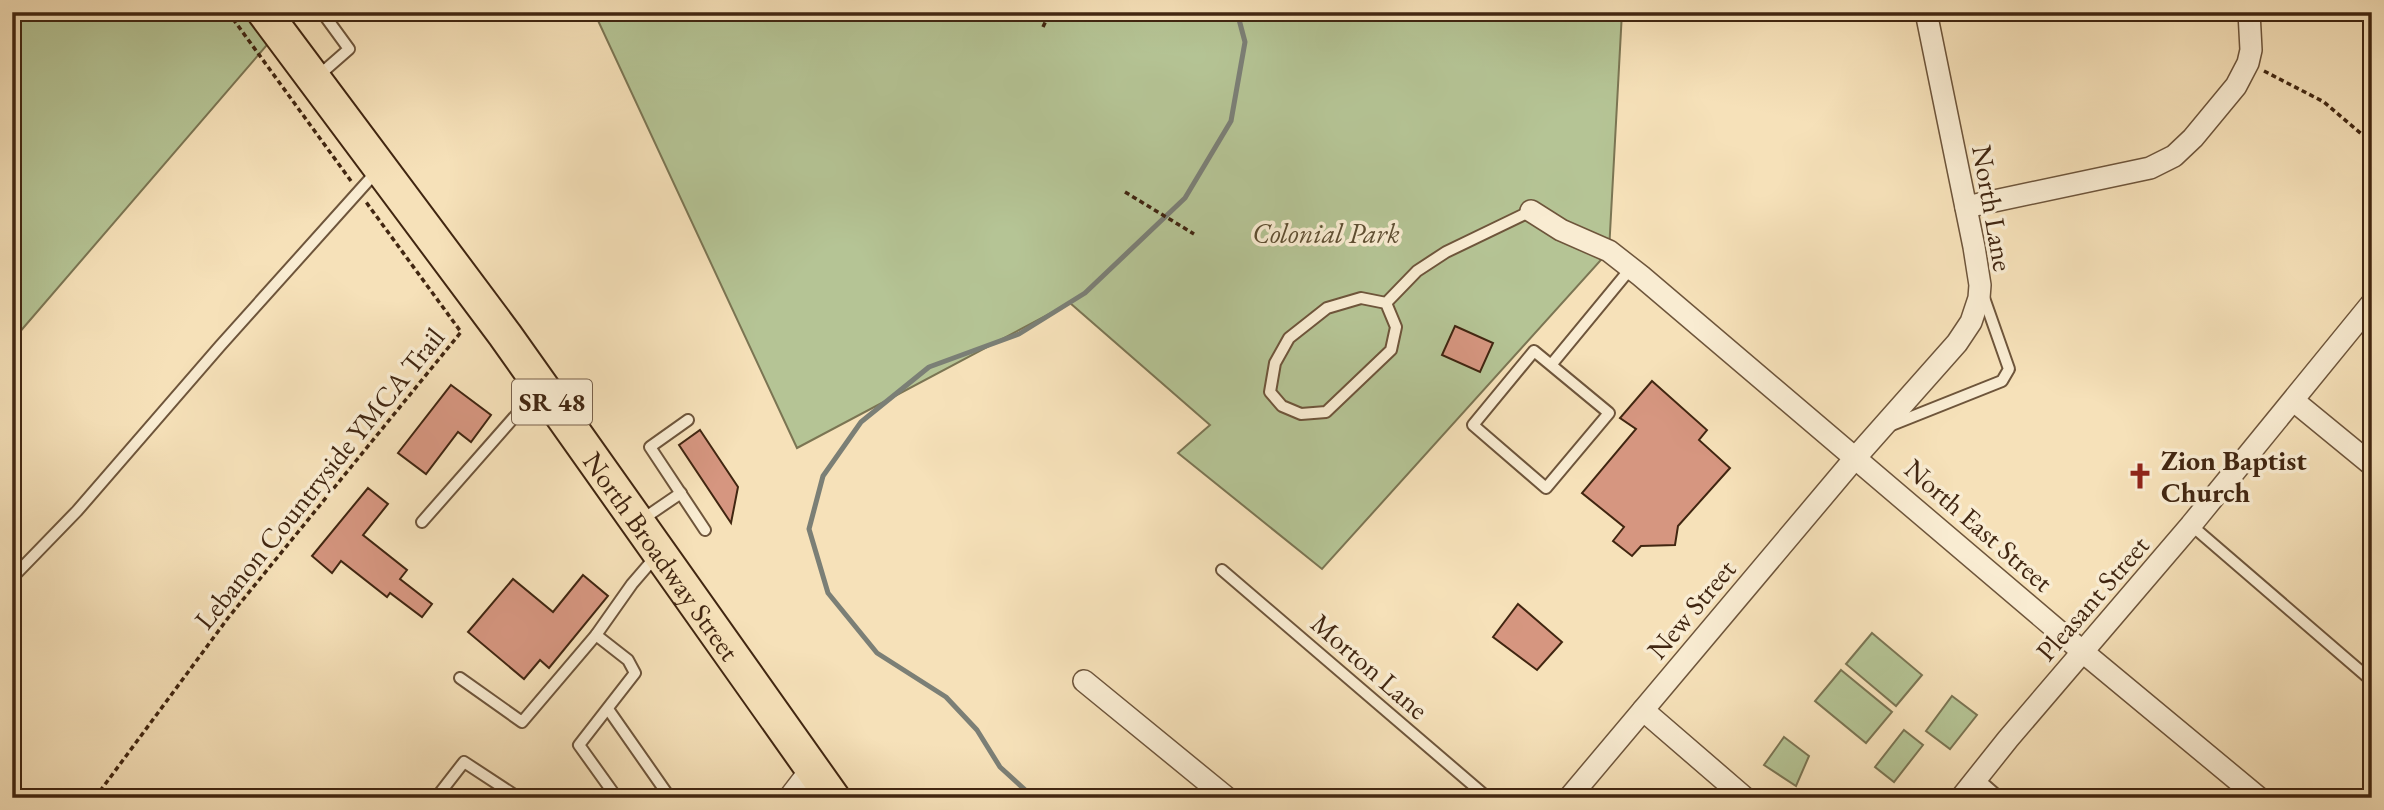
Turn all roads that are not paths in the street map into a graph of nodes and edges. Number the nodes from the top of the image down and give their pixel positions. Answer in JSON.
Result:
{"nodes":[{"id":1,"x":264,"y":12,"type":"edge"},
{"id":2,"x":322,"y":12,"type":"edge"},
{"id":3,"x":1926,"y":12,"type":"edge"},
{"id":4,"x":2249,"y":12,"type":"edge"},
{"id":5,"x":315,"y":79,"type":"junction"},
{"id":6,"x":381,"y":167,"type":"junction"},
{"id":7,"x":1966,"y":207,"type":"junction"},
{"id":8,"x":1531,"y":211,"type":"joint"},
{"id":9,"x":1631,"y":268,"type":"junction"},
{"id":10,"x":1980,"y":285,"type":"junction"},
{"id":11,"x":1386,"y":303,"type":"junction"},
{"id":12,"x":2372,"y":303,"type":"edge"},
{"id":13,"x":1551,"y":365,"type":"junction"},
{"id":14,"x":541,"y":387,"type":"junction"},
{"id":15,"x":2294,"y":401,"type":"junction"},
{"id":16,"x":688,"y":420,"type":"dead end"},
{"id":17,"x":1880,"y":430,"type":"junction"},
{"id":18,"x":1856,"y":457,"type":"junction"},
{"id":19,"x":2372,"y":464,"type":"edge"},
{"id":20,"x":681,"y":493,"type":"junction"},
{"id":21,"x":422,"y":522,"type":"dead end"},
{"id":22,"x":637,"y":522,"type":"junction"},
{"id":23,"x":2191,"y":526,"type":"junction"},
{"id":24,"x":705,"y":530,"type":"dead end"},
{"id":25,"x":659,"y":552,"type":"junction"},
{"id":26,"x":1222,"y":570,"type":"dead end"},
{"id":27,"x":12,"y":578,"type":"edge"},
{"id":28,"x":596,"y":635,"type":"junction"},
{"id":29,"x":2083,"y":652,"type":"junction"},
{"id":30,"x":460,"y":678,"type":"dead end"},
{"id":31,"x":1084,"y":681,"type":"dead end"},
{"id":32,"x":2372,"y":681,"type":"edge"},
{"id":33,"x":608,"y":709,"type":"junction"},
{"id":34,"x":1643,"y":710,"type":"junction"},
{"id":35,"x":812,"y":768,"type":"junction"},
{"id":36,"x":1977,"y":778,"type":"junction"},
{"id":37,"x":665,"y":796,"type":"edge"},
{"id":38,"x":436,"y":798,"type":"edge"},
{"id":39,"x":519,"y":798,"type":"edge"},
{"id":40,"x":617,"y":798,"type":"edge"},
{"id":41,"x":789,"y":798,"type":"edge"},
{"id":42,"x":833,"y":798,"type":"edge"},
{"id":43,"x":1227,"y":798,"type":"edge"},
{"id":44,"x":1488,"y":798,"type":"edge"},
{"id":45,"x":1569,"y":798,"type":"edge"},
{"id":46,"x":1745,"y":798,"type":"edge"},
{"id":47,"x":1961,"y":798,"type":"edge"},
{"id":48,"x":2000,"y":798,"type":"edge"},
{"id":49,"x":2259,"y":798,"type":"edge"}],
"edges":[{"from":1,"to":5,"type":"main road","name":"North Broadway Street","number":"SR 48"},
{"from":2,"to":5,"type":"lane"},
{"from":3,"to":7,"type":"street","name":"North Lane"},
{"from":4,"to":7,"type":"street"},
{"from":5,"to":6,"type":"main road","name":"North Broadway Street","number":"SR 48"},
{"from":6,"to":14,"type":"main road","name":"North Broadway Street","number":"SR 48"},
{"from":6,"to":27,"type":"lane"},
{"from":7,"to":10,"type":"street","name":"North Lane"},
{"from":8,"to":9,"type":"street"},
{"from":8,"to":11,"type":"lane"},
{"from":9,"to":13,"type":"lane"},
{"from":9,"to":18,"type":"street"},
{"from":10,"to":17,"type":"street","name":"North Lane"},
{"from":10,"to":17,"type":"lane"},
{"from":11,"to":11,"type":"lane"},
{"from":12,"to":15,"type":"street","name":"Pleasant Street"},
{"from":13,"to":13,"type":"lane"},
{"from":14,"to":21,"type":"lane"},
{"from":14,"to":22,"type":"main road","name":"North Broadway Street","number":"SR 48"},
{"from":15,"to":19,"type":"street"},
{"from":15,"to":23,"type":"street","name":"Pleasant Street"},
{"from":16,"to":20,"type":"lane"},
{"from":17,"to":18,"type":"street","name":"North Lane"},
{"from":18,"to":29,"type":"street","name":"North East Street"},
{"from":18,"to":34,"type":"street","name":"New Street"},
{"from":20,"to":22,"type":"lane"},
{"from":20,"to":24,"type":"lane"},
{"from":22,"to":25,"type":"main road","name":"North Broadway Street","number":"SR 48"},
{"from":23,"to":29,"type":"street","name":"Pleasant Street"},
{"from":23,"to":32,"type":"lane"},
{"from":25,"to":28,"type":"lane"},
{"from":25,"to":35,"type":"main road","name":"North Broadway Street","number":"SR 48"},
{"from":26,"to":44,"type":"lane","name":"Morton Lane"},
{"from":28,"to":30,"type":"lane"},
{"from":28,"to":33,"type":"lane"},
{"from":29,"to":36,"type":"street","name":"Pleasant Street"},
{"from":29,"to":49,"type":"street","name":"North East Street"},
{"from":31,"to":43,"type":"street"},
{"from":33,"to":37,"type":"lane"},
{"from":33,"to":40,"type":"lane"},
{"from":34,"to":45,"type":"street","name":"New Street"},
{"from":34,"to":46,"type":"street"},
{"from":35,"to":41,"type":"street"},
{"from":35,"to":42,"type":"main road","name":"North Broadway Street","number":"SR 48"},
{"from":36,"to":47,"type":"street","name":"Pleasant Street"},
{"from":36,"to":48,"type":"lane"},
{"from":38,"to":39,"type":"lane"}]}
